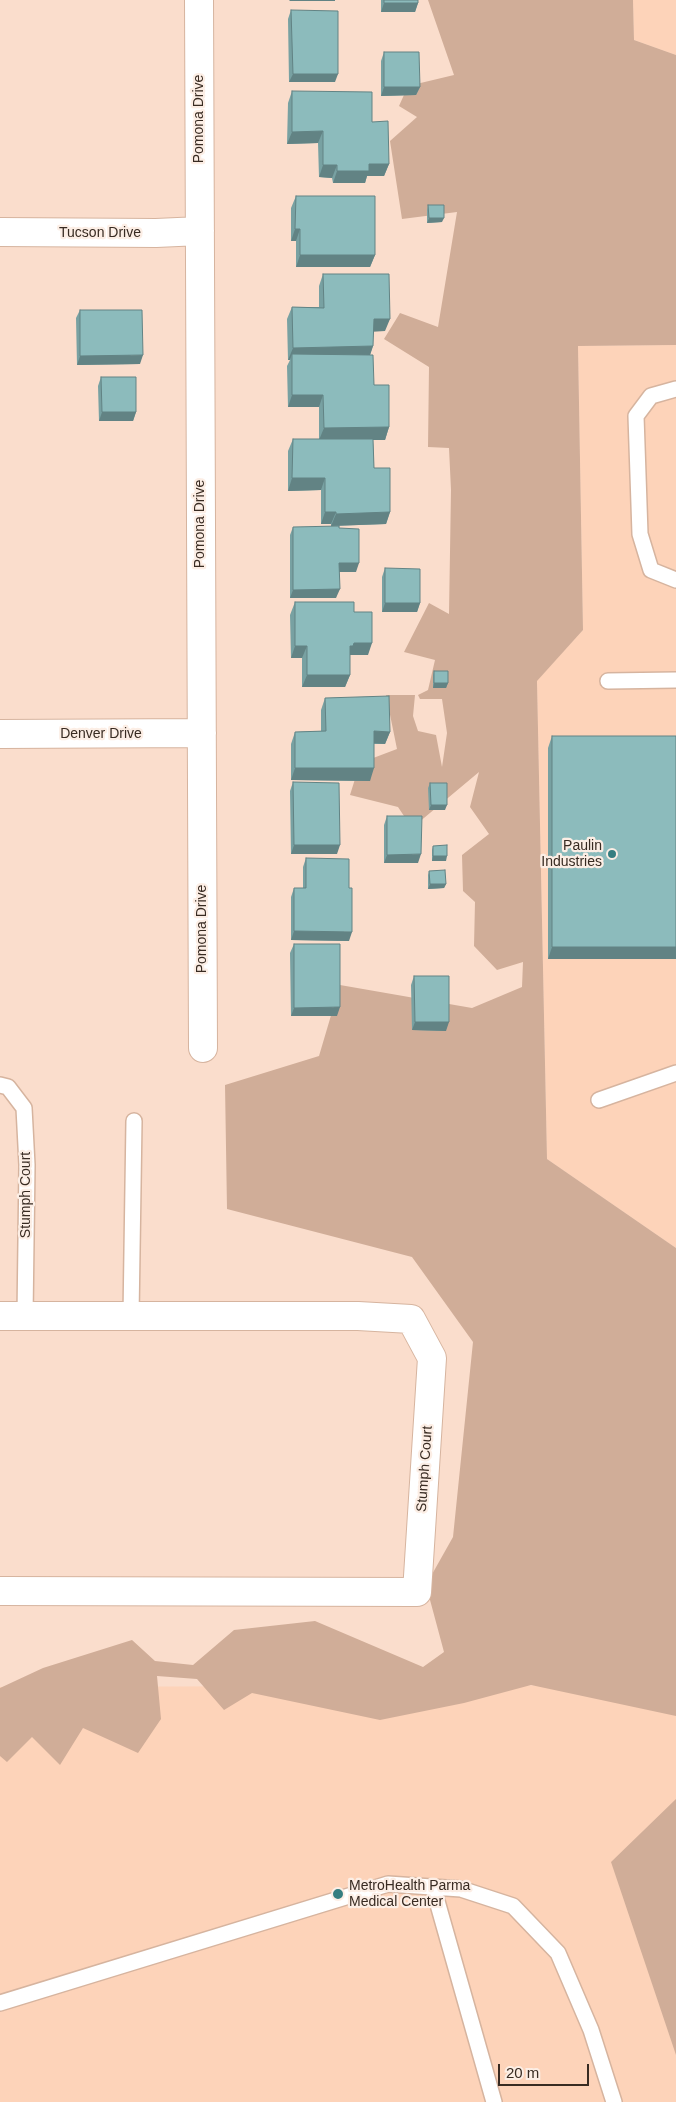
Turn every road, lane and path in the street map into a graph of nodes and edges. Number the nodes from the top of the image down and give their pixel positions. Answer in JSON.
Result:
{"nodes":[{"id":1,"x":199,"y":0,"type":"edge"},
{"id":2,"x":200,"y":231,"type":"junction"},
{"id":3,"x":0,"y":232,"type":"edge"},
{"id":4,"x":676,"y":389,"type":"edge"},
{"id":5,"x":676,"y":580,"type":"edge"},
{"id":6,"x":676,"y":680,"type":"edge"},
{"id":7,"x":608,"y":681,"type":"dead end"},
{"id":8,"x":202,"y":733,"type":"junction"},
{"id":9,"x":0,"y":734,"type":"edge"},
{"id":10,"x":202,"y":1048,"type":"dead end"},
{"id":11,"x":676,"y":1073,"type":"edge"},
{"id":12,"x":0,"y":1085,"type":"edge"},
{"id":13,"x":599,"y":1100,"type":"dead end"},
{"id":14,"x":134,"y":1121,"type":"dead end"},
{"id":15,"x":13,"y":1316,"type":"edge"},
{"id":16,"x":131,"y":1316,"type":"junction"},
{"id":17,"x":0,"y":1591,"type":"edge"},
{"id":18,"x":433,"y":1887,"type":"junction"},
{"id":19,"x":0,"y":2003,"type":"edge"},
{"id":20,"x":494,"y":2102,"type":"edge"},
{"id":21,"x":614,"y":2102,"type":"edge"}],
"edges":[{"from":1,"to":2,"type":"street","name":"Pomona Drive"},
{"from":2,"to":3,"type":"street","name":"Tucson Drive"},
{"from":2,"to":8,"type":"street","name":"Pomona Drive"},
{"from":4,"to":5,"type":"lane"},
{"from":6,"to":7,"type":"lane"},
{"from":8,"to":9,"type":"street","name":"Denver Drive"},
{"from":8,"to":10,"type":"street","name":"Pomona Drive"},
{"from":11,"to":13,"type":"lane"},
{"from":12,"to":15,"type":"lane","name":"Stumph Court"},
{"from":14,"to":16,"type":"lane"},
{"from":15,"to":16,"type":"street","name":"Stumph Court"},
{"from":16,"to":17,"type":"street","name":"Stumph Court"},
{"from":18,"to":19,"type":"lane"},
{"from":18,"to":20,"type":"lane"},
{"from":18,"to":21,"type":"lane"}]}
